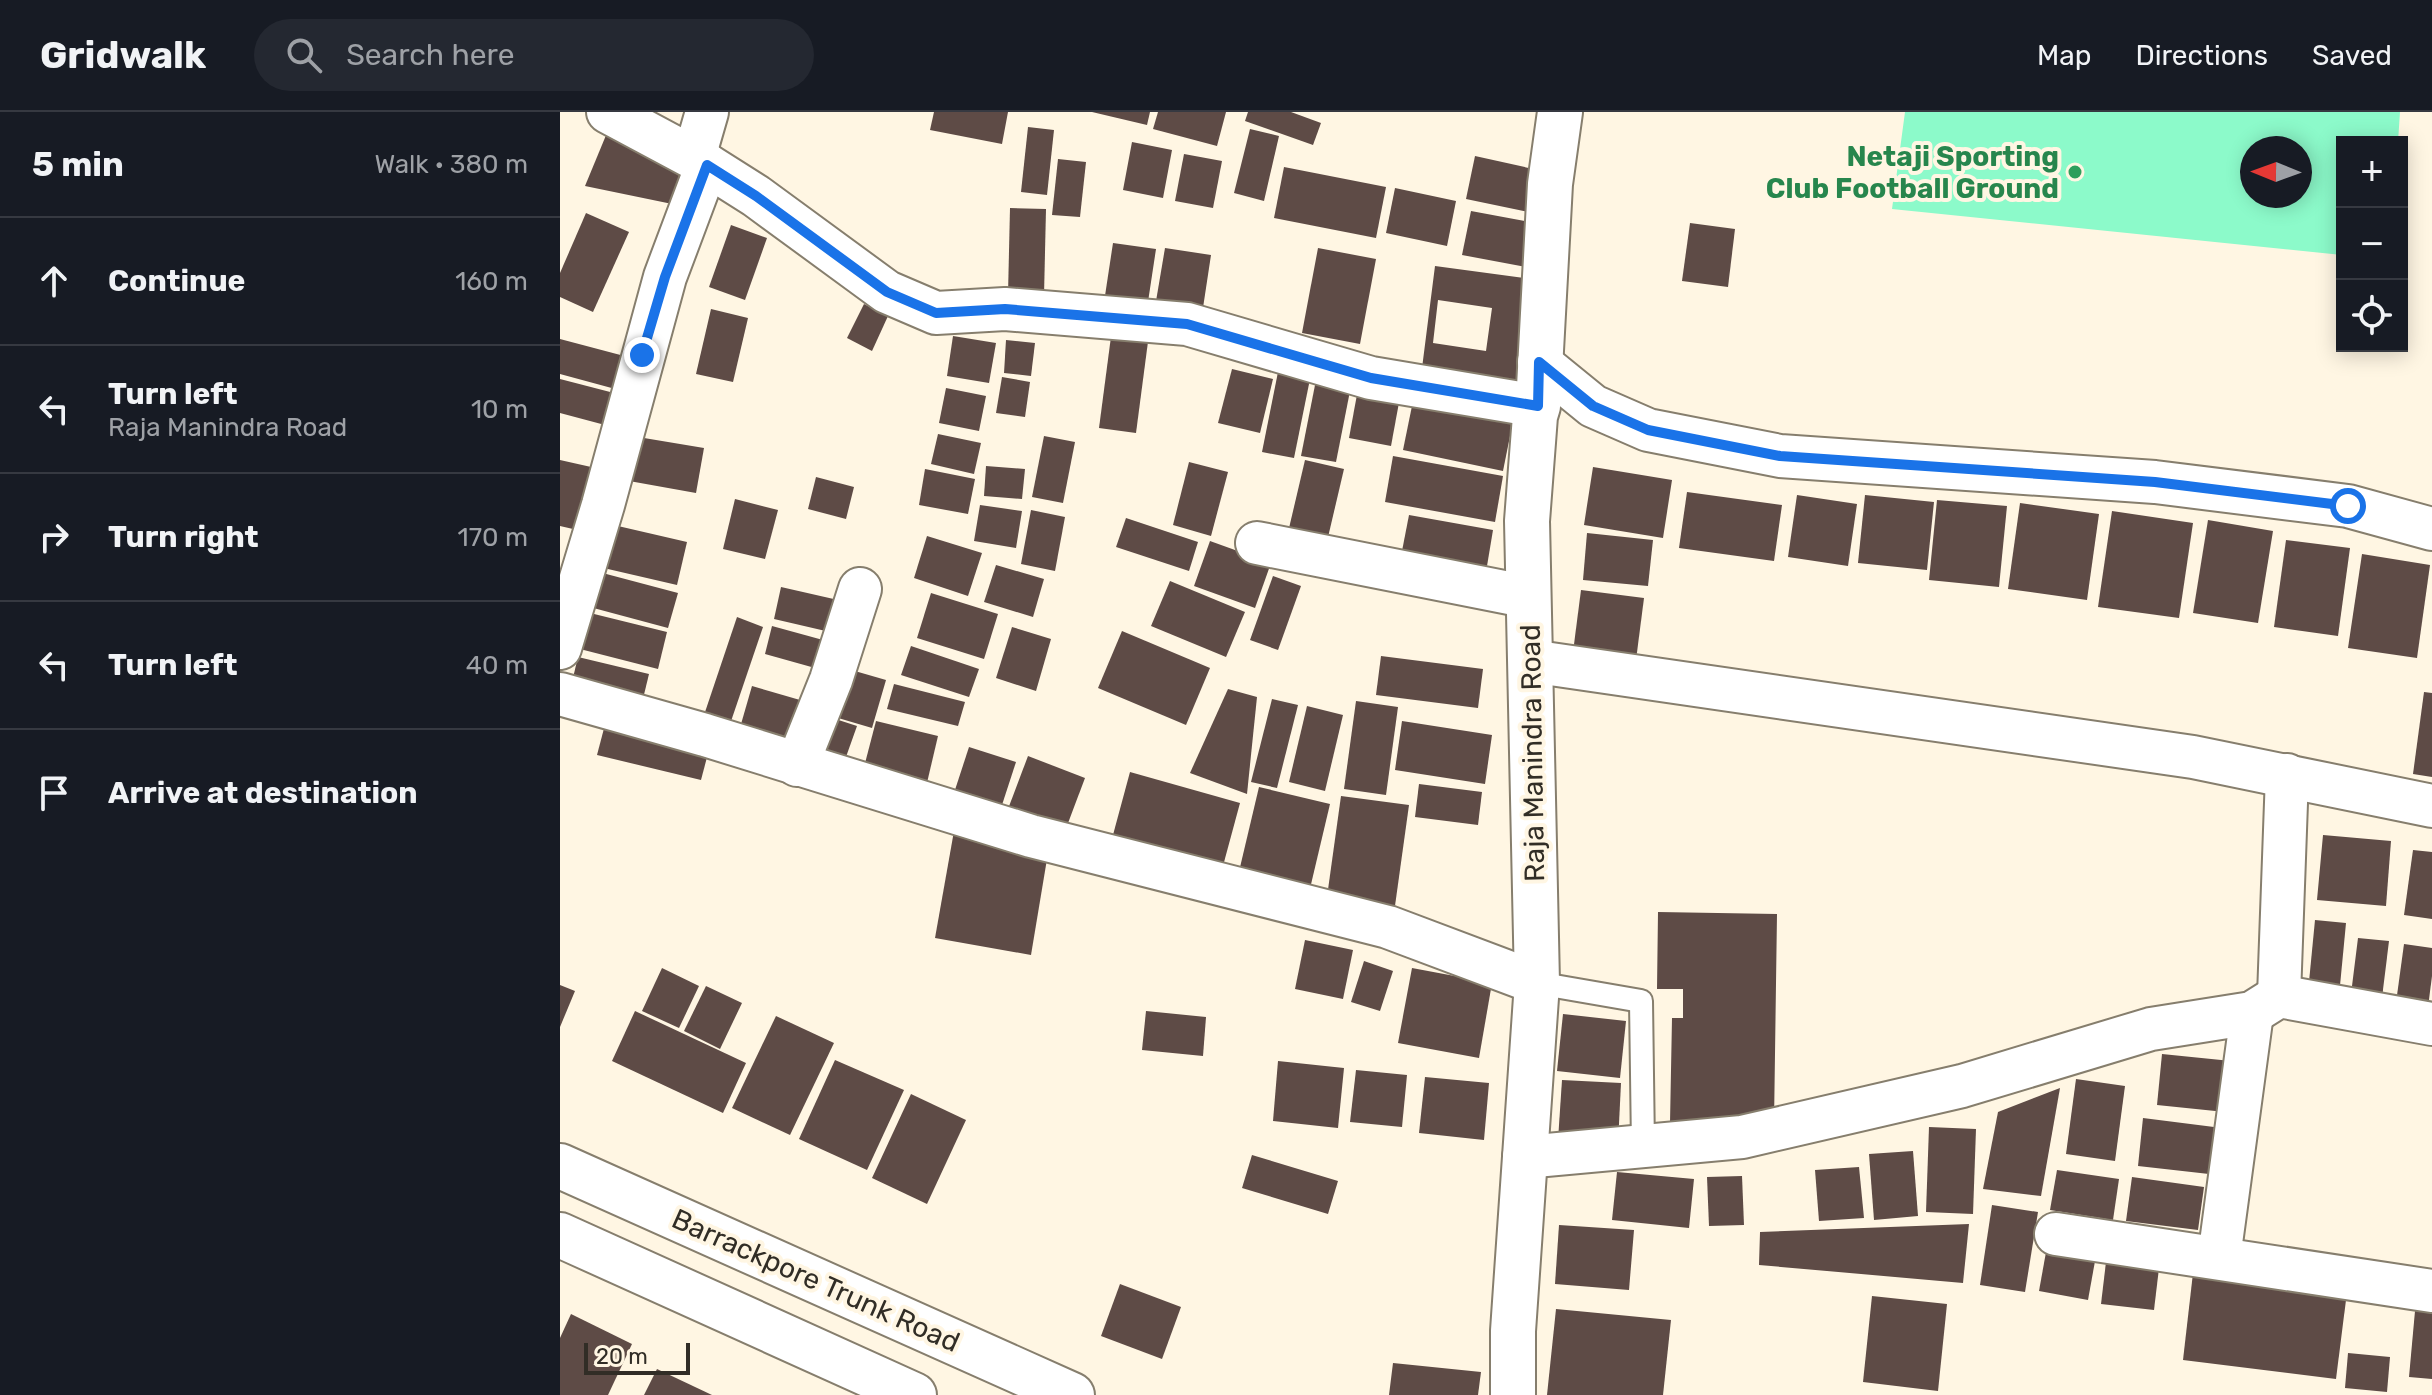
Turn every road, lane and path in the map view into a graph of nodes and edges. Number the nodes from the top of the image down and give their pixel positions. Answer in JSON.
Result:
{"nodes":[{"id":1,"x":608,"y":112,"type":"edge"},
{"id":2,"x":707,"y":112,"type":"edge"},
{"id":3,"x":1560,"y":112,"type":"edge"},
{"id":4,"x":700,"y":161,"type":"junction"},
{"id":5,"x":1539,"y":362,"type":"junction"},
{"id":6,"x":1538,"y":406,"type":"junction"},
{"id":7,"x":2432,"y":529,"type":"edge"},
{"id":8,"x":1257,"y":543,"type":"dead end"},
{"id":9,"x":860,"y":589,"type":"dead end"},
{"id":10,"x":1529,"y":597,"type":"junction"},
{"id":11,"x":560,"y":648,"type":"edge"},
{"id":12,"x":1530,"y":661,"type":"junction"},
{"id":13,"x":560,"y":694,"type":"edge"},
{"id":14,"x":797,"y":765,"type":"junction"},
{"id":15,"x":2287,"y":775,"type":"junction"},
{"id":16,"x":2432,"y":806,"type":"edge"},
{"id":17,"x":1537,"y":983,"type":"junction"},
{"id":18,"x":2266,"y":1004,"type":"junction"},
{"id":19,"x":2432,"y":1024,"type":"edge"},
{"id":20,"x":1643,"y":1147,"type":"junction"},
{"id":21,"x":1524,"y":1157,"type":"junction"},
{"id":22,"x":560,"y":1166,"type":"edge"},
{"id":23,"x":2056,"y":1234,"type":"dead end"},
{"id":24,"x":560,"y":1235,"type":"edge"},
{"id":25,"x":2219,"y":1258,"type":"junction"},
{"id":26,"x":2432,"y":1291,"type":"edge"},
{"id":27,"x":914,"y":1395,"type":"edge"},
{"id":28,"x":1072,"y":1395,"type":"edge"},
{"id":29,"x":1513,"y":1395,"type":"edge"}],
"edges":[{"from":1,"to":4,"type":"street"},
{"from":2,"to":4,"type":"street"},
{"from":3,"to":5,"type":"street","name":"Raja Manindra Road"},
{"from":4,"to":6,"type":"street"},
{"from":4,"to":11,"type":"street"},
{"from":5,"to":6,"type":"street","name":"Raja Manindra Road"},
{"from":5,"to":7,"type":"street"},
{"from":6,"to":10,"type":"street","name":"Raja Manindra Road"},
{"from":8,"to":10,"type":"street"},
{"from":9,"to":14,"type":"street"},
{"from":10,"to":12,"type":"street","name":"Raja Manindra Road"},
{"from":12,"to":15,"type":"street"},
{"from":12,"to":17,"type":"street","name":"Raja Manindra Road"},
{"from":13,"to":14,"type":"street"},
{"from":14,"to":17,"type":"street"},
{"from":15,"to":16,"type":"street"},
{"from":15,"to":18,"type":"street"},
{"from":17,"to":20,"type":"lane"},
{"from":17,"to":21,"type":"street","name":"Raja Manindra Road"},
{"from":18,"to":19,"type":"street"},
{"from":18,"to":20,"type":"street"},
{"from":18,"to":25,"type":"street"},
{"from":20,"to":21,"type":"street"},
{"from":21,"to":29,"type":"street","name":"Raja Manindra Road"},
{"from":22,"to":28,"type":"street","name":"Barrackpore Trunk Road"},
{"from":23,"to":25,"type":"street"},
{"from":24,"to":27,"type":"street"},
{"from":25,"to":26,"type":"street"}]}
